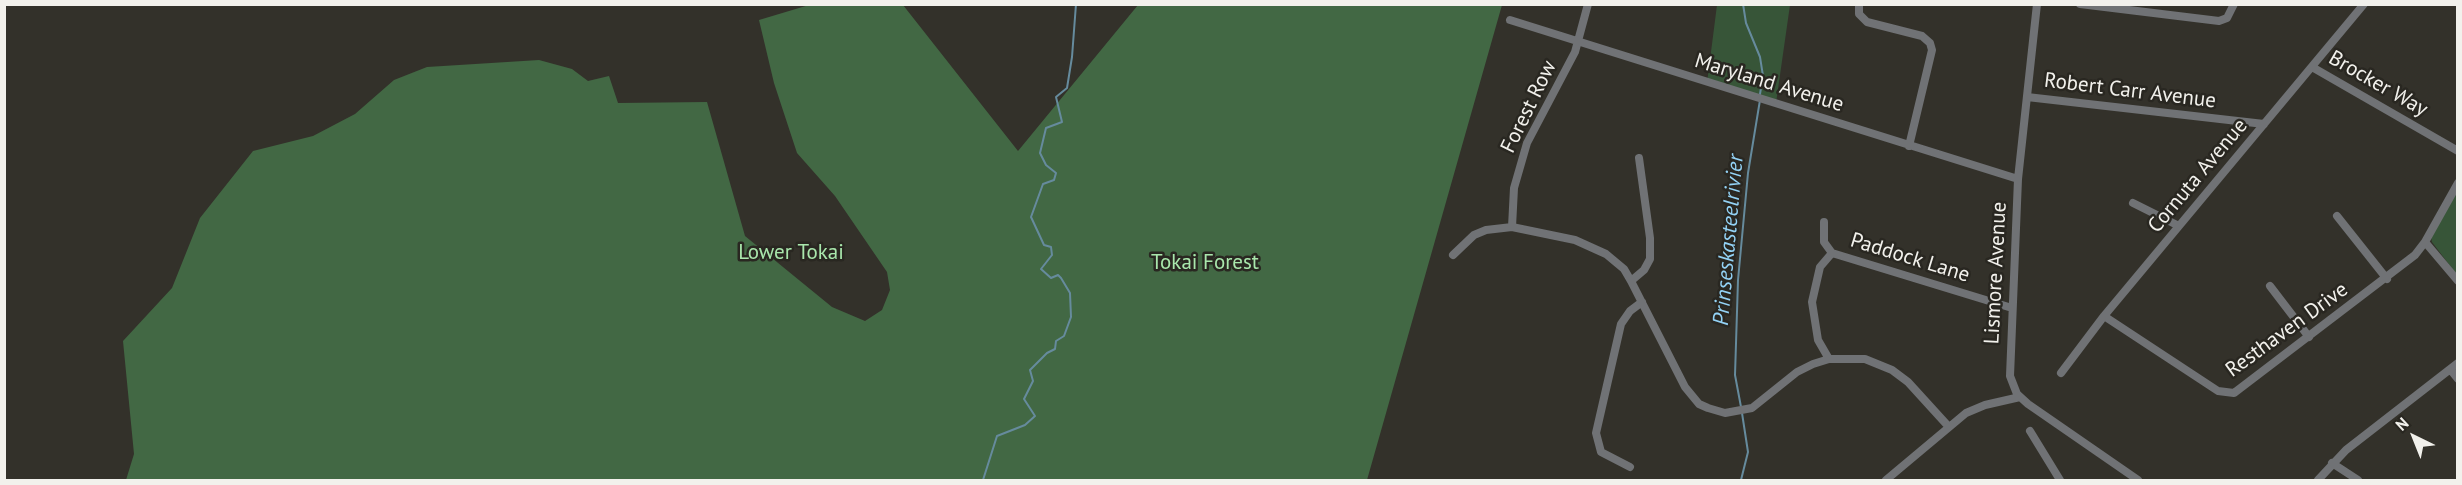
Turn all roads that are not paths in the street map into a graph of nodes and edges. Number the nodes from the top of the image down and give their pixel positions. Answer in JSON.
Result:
{"nodes":[{"id":1,"x":1588,"y":4,"type":"edge"},
{"id":2,"x":1859,"y":4,"type":"edge"},
{"id":3,"x":2037,"y":4,"type":"edge"},
{"id":4,"x":2080,"y":4,"type":"edge"},
{"id":5,"x":2234,"y":4,"type":"edge"},
{"id":6,"x":2364,"y":4,"type":"edge"},
{"id":7,"x":1510,"y":20,"type":"dead end"},
{"id":8,"x":1579,"y":42,"type":"junction"},
{"id":9,"x":2312,"y":67,"type":"junction"},
{"id":10,"x":2027,"y":97,"type":"junction"},
{"id":11,"x":2264,"y":124,"type":"junction"},
{"id":12,"x":1909,"y":146,"type":"junction"},
{"id":13,"x":2457,"y":151,"type":"edge"},
{"id":14,"x":1639,"y":158,"type":"dead end"},
{"id":15,"x":2018,"y":180,"type":"junction"},
{"id":16,"x":2457,"y":183,"type":"edge"},
{"id":17,"x":2133,"y":203,"type":"dead end"},
{"id":18,"x":2337,"y":216,"type":"dead end"},
{"id":19,"x":1824,"y":222,"type":"dead end"},
{"id":20,"x":2179,"y":226,"type":"junction"},
{"id":21,"x":1512,"y":227,"type":"junction"},
{"id":22,"x":2425,"y":242,"type":"junction"},
{"id":23,"x":1832,"y":253,"type":"junction"},
{"id":24,"x":1453,"y":255,"type":"dead end"},
{"id":25,"x":2387,"y":279,"type":"junction"},
{"id":26,"x":1631,"y":281,"type":"junction"},
{"id":27,"x":2457,"y":281,"type":"edge"},
{"id":28,"x":2270,"y":286,"type":"dead end"},
{"id":29,"x":1642,"y":302,"type":"junction"},
{"id":30,"x":2012,"y":308,"type":"junction"},
{"id":31,"x":2104,"y":316,"type":"junction"},
{"id":32,"x":2309,"y":337,"type":"junction"},
{"id":33,"x":1829,"y":359,"type":"junction"},
{"id":34,"x":2454,"y":366,"type":"edge"},
{"id":35,"x":2061,"y":373,"type":"dead end"},
{"id":36,"x":2457,"y":379,"type":"edge"},
{"id":37,"x":2020,"y":397,"type":"junction"},
{"id":38,"x":1949,"y":427,"type":"junction"},
{"id":39,"x":2030,"y":431,"type":"dead end"},
{"id":40,"x":2332,"y":463,"type":"junction"},
{"id":41,"x":1630,"y":467,"type":"dead end"},
{"id":42,"x":1886,"y":480,"type":"edge"},
{"id":43,"x":2060,"y":480,"type":"edge"},
{"id":44,"x":2138,"y":480,"type":"edge"},
{"id":45,"x":2318,"y":480,"type":"edge"},
{"id":46,"x":2358,"y":480,"type":"edge"}],
"edges":[{"from":1,"to":8,"type":"street","name":"Forest Row"},
{"from":2,"to":12,"type":"street"},
{"from":3,"to":10,"type":"street","name":"Lismore Avenue"},
{"from":4,"to":5,"type":"street"},
{"from":6,"to":9,"type":"street","name":"Cornuta Avenue"},
{"from":7,"to":8,"type":"street","name":"Maryland Avenue"},
{"from":8,"to":12,"type":"street","name":"Maryland Avenue"},
{"from":8,"to":21,"type":"street","name":"Forest Row"},
{"from":9,"to":11,"type":"street","name":"Cornuta Avenue"},
{"from":9,"to":13,"type":"street","name":"Brocker Way"},
{"from":10,"to":11,"type":"street","name":"Robert Carr Avenue"},
{"from":10,"to":15,"type":"street","name":"Lismore Avenue"},
{"from":11,"to":20,"type":"street","name":"Cornuta Avenue"},
{"from":12,"to":15,"type":"street","name":"Maryland Avenue"},
{"from":14,"to":26,"type":"street"},
{"from":15,"to":30,"type":"street","name":"Lismore Avenue"},
{"from":16,"to":22,"type":"street","name":"Resthaven Drive"},
{"from":17,"to":20,"type":"street"},
{"from":18,"to":25,"type":"street"},
{"from":19,"to":23,"type":"street","name":"Paddock Lane"},
{"from":20,"to":31,"type":"street","name":"Cornuta Avenue"},
{"from":21,"to":24,"type":"street"},
{"from":21,"to":26,"type":"street"},
{"from":22,"to":25,"type":"street","name":"Resthaven Drive"},
{"from":22,"to":27,"type":"street"},
{"from":23,"to":30,"type":"street","name":"Paddock Lane"},
{"from":23,"to":33,"type":"street","name":"Paddock Lane"},
{"from":25,"to":32,"type":"street","name":"Resthaven Drive"},
{"from":26,"to":29,"type":"street"},
{"from":28,"to":32,"type":"street"},
{"from":29,"to":33,"type":"street"},
{"from":29,"to":41,"type":"street"},
{"from":30,"to":37,"type":"street","name":"Lismore Avenue"},
{"from":31,"to":32,"type":"street","name":"Resthaven Drive"},
{"from":31,"to":35,"type":"street","name":"Cornuta Avenue"},
{"from":33,"to":38,"type":"street"},
{"from":34,"to":36,"type":"street"},
{"from":34,"to":40,"type":"street"},
{"from":37,"to":38,"type":"street"},
{"from":37,"to":44,"type":"street"},
{"from":38,"to":42,"type":"street"},
{"from":39,"to":43,"type":"street"},
{"from":40,"to":45,"type":"street"},
{"from":40,"to":46,"type":"street"}]}
